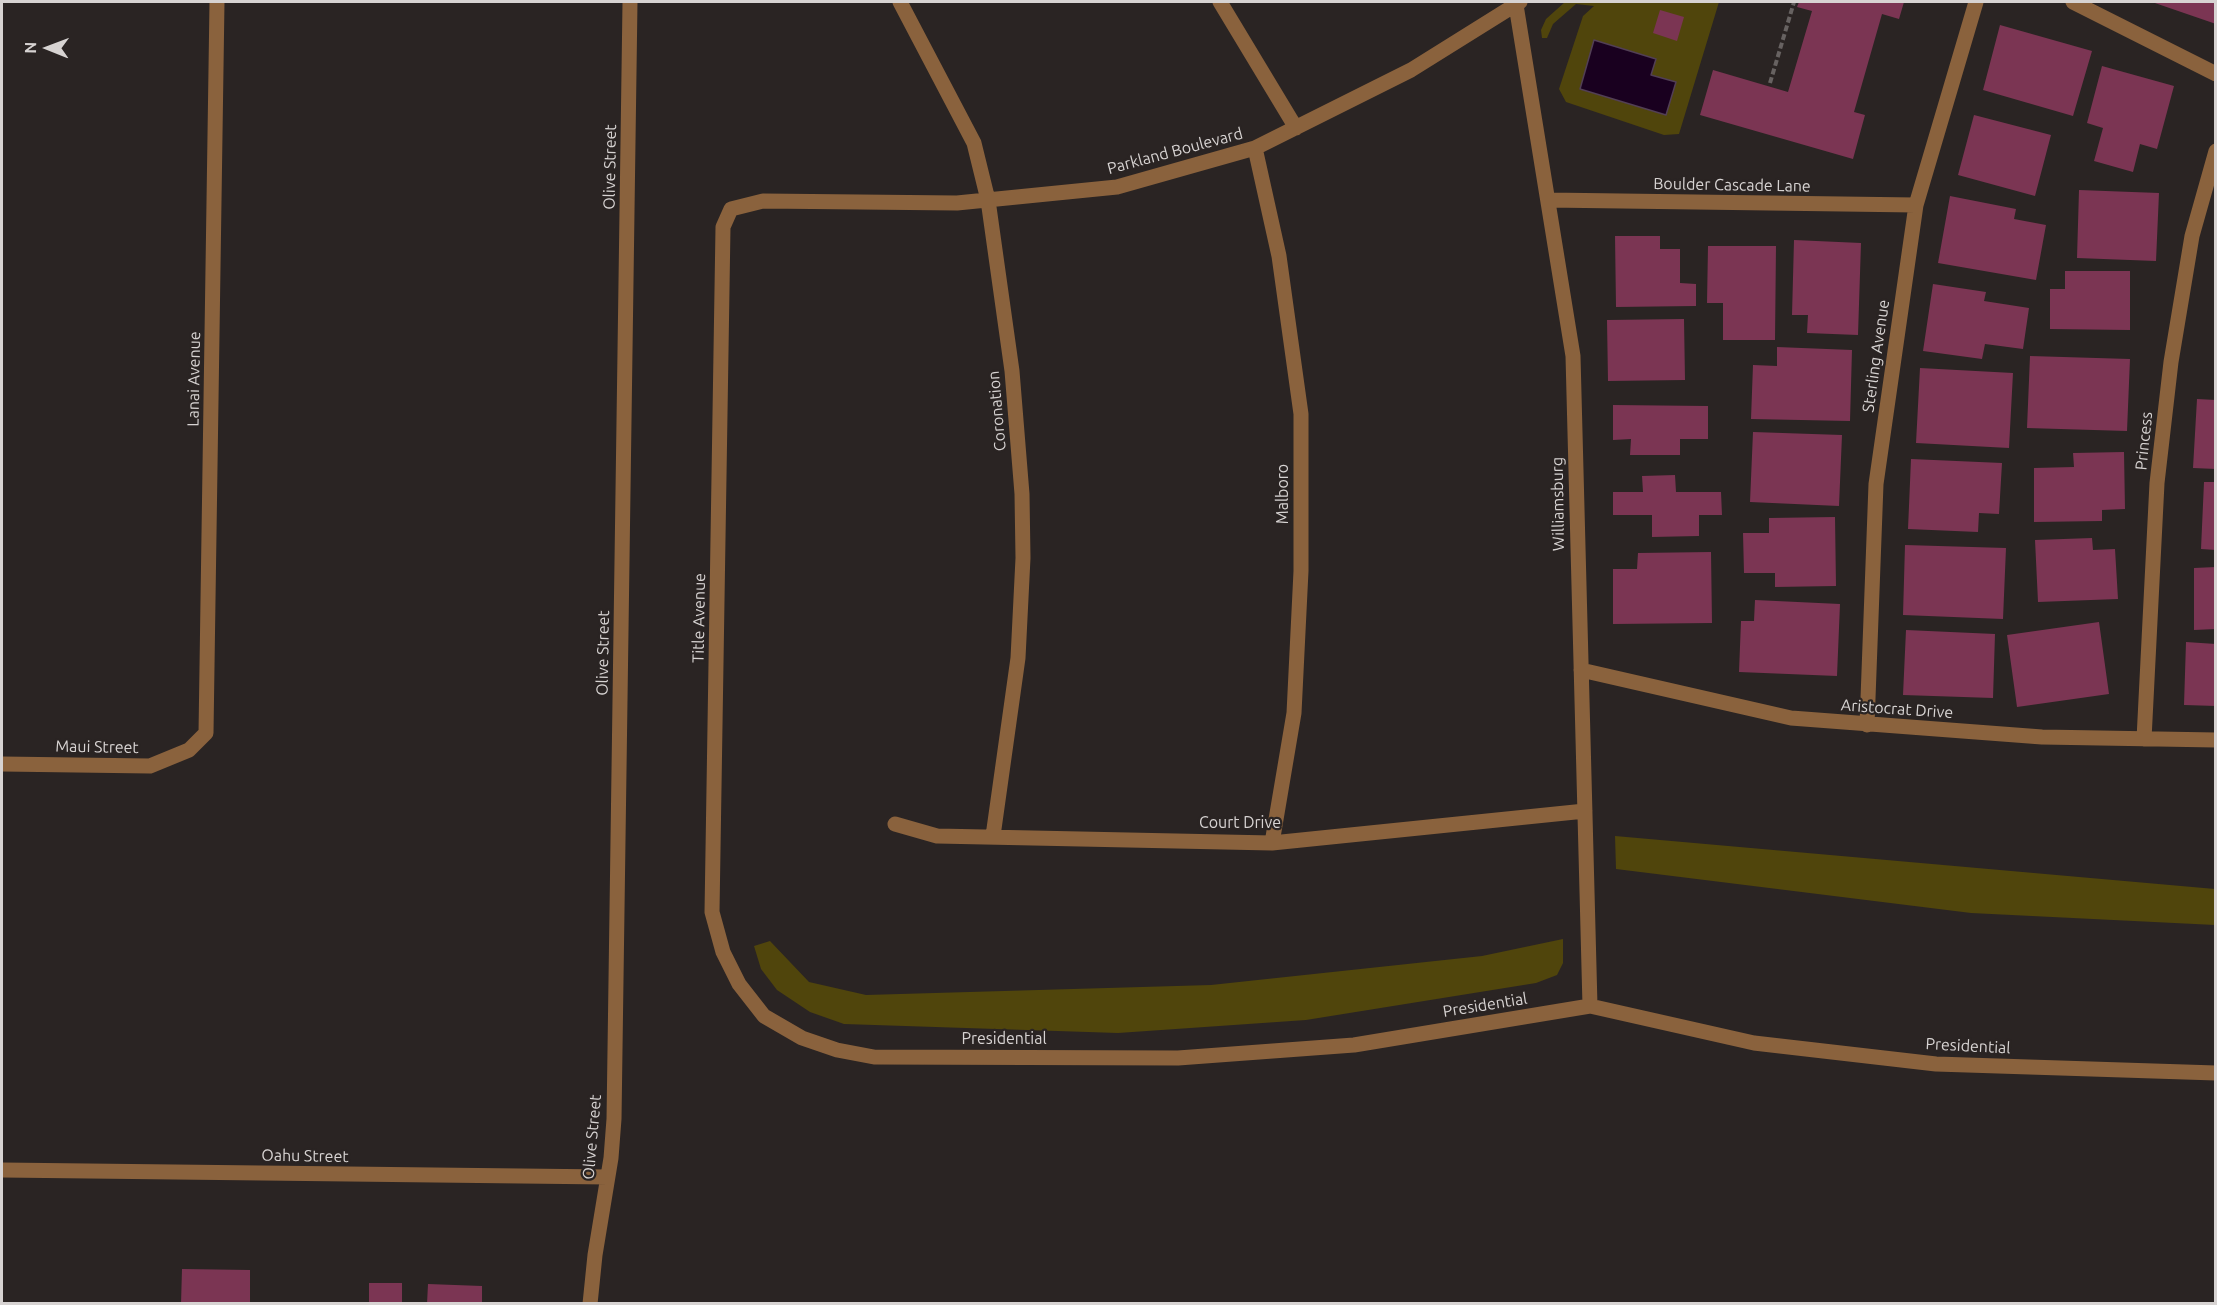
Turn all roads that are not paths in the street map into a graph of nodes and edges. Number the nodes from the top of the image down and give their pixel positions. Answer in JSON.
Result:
{"nodes":[{"id":1,"x":217,"y":2,"type":"edge"},
{"id":2,"x":630,"y":2,"type":"edge"},
{"id":3,"x":900,"y":2,"type":"edge"},
{"id":4,"x":1220,"y":2,"type":"edge"},
{"id":5,"x":1976,"y":2,"type":"edge"},
{"id":6,"x":2073,"y":2,"type":"edge"},
{"id":7,"x":1518,"y":3,"type":"edge"},
{"id":8,"x":2216,"y":74,"type":"edge"},
{"id":9,"x":1296,"y":128,"type":"junction"},
{"id":10,"x":1255,"y":148,"type":"junction"},
{"id":11,"x":2216,"y":151,"type":"edge"},
{"id":12,"x":988,"y":200,"type":"junction"},
{"id":13,"x":1548,"y":200,"type":"junction"},
{"id":14,"x":1916,"y":205,"type":"junction"},
{"id":15,"x":731,"y":208,"type":"joint"},
{"id":16,"x":1581,"y":670,"type":"junction"},
{"id":17,"x":1867,"y":725,"type":"junction"},
{"id":18,"x":2144,"y":739,"type":"junction"},
{"id":19,"x":2216,"y":740,"type":"edge"},
{"id":20,"x":189,"y":750,"type":"joint"},
{"id":21,"x":2,"y":764,"type":"edge"},
{"id":22,"x":1585,"y":811,"type":"junction"},
{"id":23,"x":895,"y":824,"type":"dead end"},
{"id":24,"x":993,"y":836,"type":"junction"},
{"id":25,"x":1272,"y":843,"type":"junction"},
{"id":26,"x":1590,"y":1006,"type":"junction"},
{"id":27,"x":764,"y":1016,"type":"joint"},
{"id":28,"x":2216,"y":1073,"type":"edge"},
{"id":29,"x":2,"y":1170,"type":"edge"},
{"id":30,"x":608,"y":1177,"type":"junction"},
{"id":31,"x":590,"y":1304,"type":"edge"}],
"edges":[{"from":1,"to":20,"type":"street","name":"Lanai Avenue"},
{"from":2,"to":30,"type":"street","name":"Olive Street"},
{"from":3,"to":12,"type":"street","name":"Coronation"},
{"from":4,"to":9,"type":"street"},
{"from":5,"to":14,"type":"street","name":"Sterling Avenue"},
{"from":6,"to":8,"type":"street"},
{"from":7,"to":9,"type":"street","name":"Parkland Boulevard"},
{"from":7,"to":13,"type":"street","name":"Williamsburg"},
{"from":9,"to":10,"type":"street","name":"Parkland Boulevard"},
{"from":10,"to":12,"type":"street","name":"Parkland Boulevard"},
{"from":10,"to":25,"type":"street","name":"Malboro"},
{"from":11,"to":18,"type":"street","name":"Princess"},
{"from":12,"to":15,"type":"street","name":"Parkland Boulevard"},
{"from":12,"to":24,"type":"street","name":"Coronation"},
{"from":13,"to":14,"type":"street","name":"Boulder Cascade Lane"},
{"from":13,"to":16,"type":"street","name":"Williamsburg"},
{"from":14,"to":17,"type":"street","name":"Sterling Avenue"},
{"from":15,"to":27,"type":"street","name":"Title Avenue"},
{"from":16,"to":17,"type":"street","name":"Aristocrat Drive"},
{"from":16,"to":22,"type":"street","name":"Williamsburg"},
{"from":17,"to":18,"type":"street","name":"Aristocrat Drive"},
{"from":18,"to":19,"type":"street","name":"Aristocrat Drive"},
{"from":20,"to":21,"type":"street","name":"Maui Street"},
{"from":22,"to":25,"type":"street","name":"Court Drive"},
{"from":22,"to":26,"type":"street","name":"Williamsburg"},
{"from":23,"to":24,"type":"street","name":"Court Drive"},
{"from":24,"to":25,"type":"street","name":"Court Drive"},
{"from":26,"to":27,"type":"street","name":"Presidential"},
{"from":26,"to":28,"type":"street","name":"Presidential"},
{"from":29,"to":30,"type":"street","name":"Oahu Street"},
{"from":30,"to":31,"type":"street","name":"Olive Street"}]}
